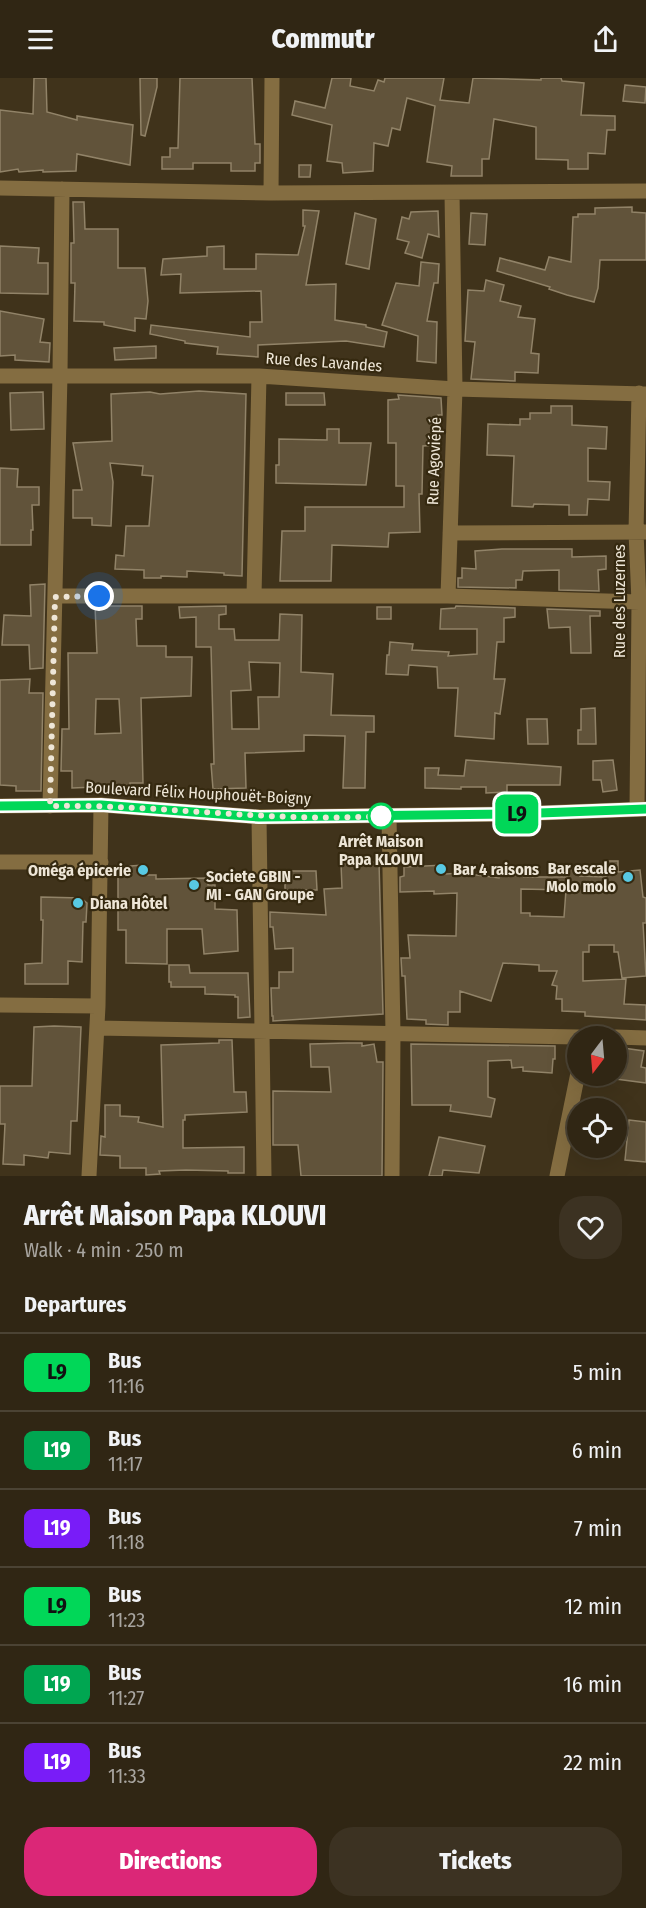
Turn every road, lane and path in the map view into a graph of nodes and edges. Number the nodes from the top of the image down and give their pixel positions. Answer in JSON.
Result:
{"nodes":[{"id":1,"x":272,"y":78,"type":"edge"},
{"id":2,"x":0,"y":189,"type":"edge"},
{"id":3,"x":62,"y":189,"type":"junction"},
{"id":4,"x":646,"y":191,"type":"edge"},
{"id":5,"x":271,"y":193,"type":"junction"},
{"id":6,"x":452,"y":193,"type":"junction"},
{"id":7,"x":60,"y":375,"type":"junction"},
{"id":8,"x":0,"y":376,"type":"edge"},
{"id":9,"x":259,"y":376,"type":"junction"},
{"id":10,"x":455,"y":389,"type":"junction"},
{"id":11,"x":643,"y":393,"type":"edge"},
{"id":12,"x":641,"y":532,"type":"edge"},
{"id":13,"x":450,"y":533,"type":"junction"},
{"id":14,"x":254,"y":596,"type":"junction"},
{"id":15,"x":448,"y":596,"type":"junction"},
{"id":16,"x":55,"y":597,"type":"junction"},
{"id":17,"x":639,"y":602,"type":"junction"},
{"id":18,"x":641,"y":670,"type":"edge"},
{"id":19,"x":101,"y":805,"type":"junction"},
{"id":20,"x":0,"y":806,"type":"edge"},
{"id":21,"x":50,"y":806,"type":"junction"},
{"id":22,"x":641,"y":808,"type":"edge"},
{"id":23,"x":389,"y":816,"type":"junction"},
{"id":24,"x":259,"y":817,"type":"junction"},
{"id":25,"x":0,"y":862,"type":"edge"},
{"id":26,"x":100,"y":862,"type":"junction"},
{"id":27,"x":0,"y":1005,"type":"edge"},
{"id":28,"x":99,"y":1006,"type":"junction"},
{"id":29,"x":97,"y":1028,"type":"junction"},
{"id":30,"x":264,"y":1032,"type":"junction"},
{"id":31,"x":393,"y":1033,"type":"junction"},
{"id":32,"x":567,"y":1036,"type":"edge"},
{"id":33,"x":627,"y":1037,"type":"edge"},
{"id":34,"x":646,"y":1038,"type":"edge"},
{"id":35,"x":575,"y":1086,"type":"edge"},
{"id":36,"x":89,"y":1176,"type":"edge"},
{"id":37,"x":264,"y":1176,"type":"edge"},
{"id":38,"x":392,"y":1176,"type":"edge"},
{"id":39,"x":557,"y":1176,"type":"edge"}],
"edges":[{"from":1,"to":5,"type":"street"},
{"from":2,"to":3,"type":"street"},
{"from":3,"to":5,"type":"street"},
{"from":3,"to":7,"type":"street"},
{"from":4,"to":6,"type":"street"},
{"from":5,"to":6,"type":"street"},
{"from":6,"to":10,"type":"street","name":"Rue Agoviépé"},
{"from":7,"to":8,"type":"street","name":"Rue des Lavandes"},
{"from":7,"to":9,"type":"street","name":"Rue des Lavandes"},
{"from":7,"to":16,"type":"street"},
{"from":9,"to":10,"type":"street","name":"Rue des Lavandes"},
{"from":9,"to":14,"type":"street"},
{"from":10,"to":11,"type":"street","name":"Rue des Lavandes"},
{"from":10,"to":13,"type":"street","name":"Rue Agoviépé"},
{"from":11,"to":12,"type":"street","name":"Rue des Luzernes"},
{"from":12,"to":13,"type":"street"},
{"from":12,"to":17,"type":"street","name":"Rue des Luzernes"},
{"from":13,"to":15,"type":"street","name":"Rue Agoviépé"},
{"from":14,"to":15,"type":"street"},
{"from":14,"to":16,"type":"street"},
{"from":15,"to":17,"type":"street"},
{"from":16,"to":21,"type":"street"},
{"from":17,"to":18,"type":"street","name":"Rue des Luzernes"},
{"from":18,"to":22,"type":"street","name":"Rue des Luzernes"},
{"from":19,"to":21,"type":"street","name":"Boulevard Félix Houphouët-Boigny"},
{"from":19,"to":24,"type":"street","name":"Boulevard Félix Houphouët-Boigny"},
{"from":19,"to":26,"type":"street"},
{"from":20,"to":21,"type":"street","name":"Boulevard Félix Houphouët-Boigny"},
{"from":22,"to":23,"type":"street","name":"Boulevard Félix Houphouët-Boigny"},
{"from":23,"to":24,"type":"street","name":"Boulevard Félix Houphouët-Boigny"},
{"from":23,"to":31,"type":"street"},
{"from":24,"to":30,"type":"street"},
{"from":25,"to":26,"type":"street"},
{"from":26,"to":28,"type":"street"},
{"from":27,"to":28,"type":"street"},
{"from":28,"to":29,"type":"street"},
{"from":29,"to":30,"type":"street"},
{"from":29,"to":36,"type":"street"},
{"from":30,"to":31,"type":"street"},
{"from":30,"to":37,"type":"street"},
{"from":31,"to":32,"type":"street"},
{"from":31,"to":38,"type":"street"},
{"from":33,"to":34,"type":"street"},
{"from":35,"to":39,"type":"street"}]}
